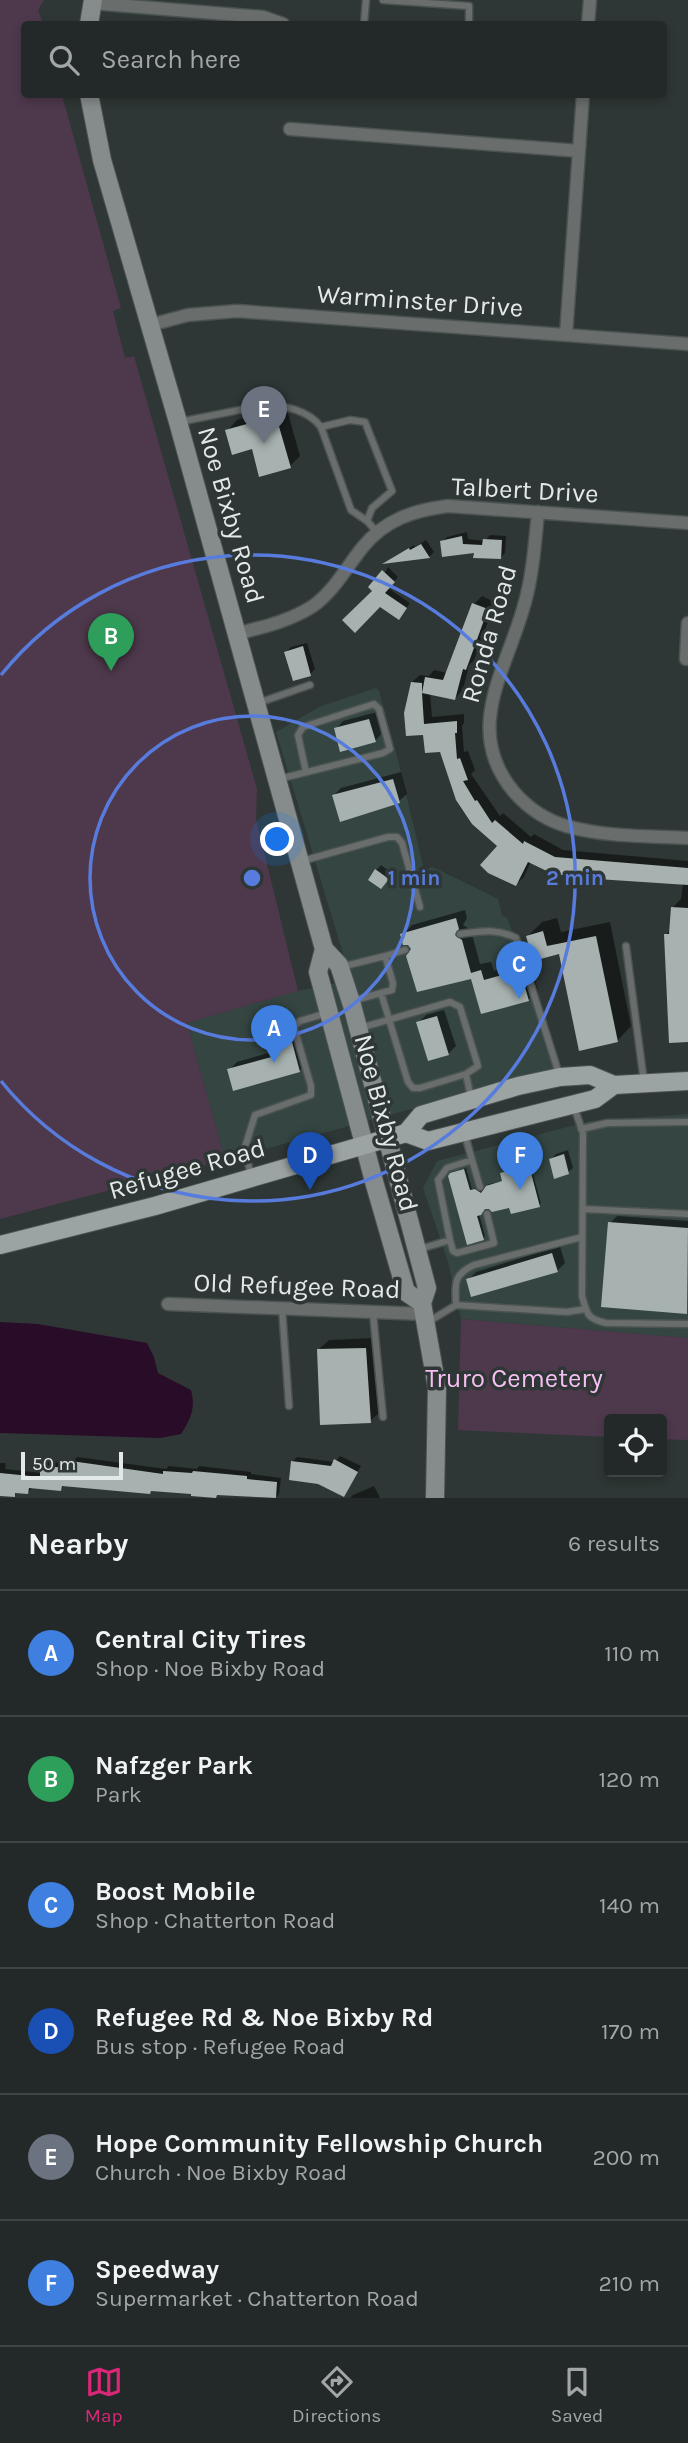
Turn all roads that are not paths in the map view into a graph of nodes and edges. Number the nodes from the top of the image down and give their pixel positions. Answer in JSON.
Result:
{"nodes":[{"id":1,"x":366,"y":0,"type":"edge"},
{"id":2,"x":383,"y":0,"type":"edge"},
{"id":3,"x":590,"y":0,"type":"edge"},
{"id":4,"x":93,"y":2,"type":"edge"},
{"id":5,"x":90,"y":21,"type":"edge"},
{"id":6,"x":274,"y":21,"type":"edge"},
{"id":7,"x":364,"y":21,"type":"edge"},
{"id":8,"x":469,"y":21,"type":"edge"},
{"id":9,"x":588,"y":21,"type":"edge"},
{"id":10,"x":90,"y":98,"type":"edge"},
{"id":11,"x":583,"y":98,"type":"edge"},
{"id":12,"x":290,"y":129,"type":"dead end"},
{"id":13,"x":579,"y":151,"type":"junction"},
{"id":14,"x":150,"y":326,"type":"junction"},
{"id":15,"x":566,"y":335,"type":"junction"},
{"id":16,"x":688,"y":344,"type":"edge"},
{"id":17,"x":177,"y":422,"type":"junction"},
{"id":18,"x":321,"y":427,"type":"junction"},
{"id":19,"x":538,"y":512,"type":"junction"},
{"id":20,"x":367,"y":521,"type":"junction"},
{"id":21,"x":688,"y":523,"type":"edge"},
{"id":22,"x":377,"y":533,"type":"junction"},
{"id":23,"x":688,"y":623,"type":"edge"},
{"id":24,"x":236,"y":634,"type":"junction"},
{"id":25,"x":686,"y":659,"type":"dead end"},
{"id":26,"x":310,"y":685,"type":"dead end"},
{"id":27,"x":256,"y":704,"type":"junction"},
{"id":28,"x":306,"y":772,"type":"junction"},
{"id":29,"x":277,"y":779,"type":"junction"},
{"id":30,"x":688,"y":838,"type":"edge"},
{"id":31,"x":300,"y":861,"type":"junction"},
{"id":32,"x":420,"y":907,"type":"dead end"},
{"id":33,"x":460,"y":934,"type":"dead end"},
{"id":34,"x":626,"y":946,"type":"dead end"},
{"id":35,"x":324,"y":949,"type":"junction"},
{"id":36,"x":405,"y":950,"type":"dead end"},
{"id":37,"x":385,"y":956,"type":"junction"},
{"id":38,"x":340,"y":968,"type":"junction"},
{"id":39,"x":381,"y":993,"type":"junction"},
{"id":40,"x":351,"y":1002,"type":"junction"},
{"id":41,"x":329,"y":1013,"type":"junction"},
{"id":42,"x":389,"y":1019,"type":"junction"},
{"id":43,"x":358,"y":1028,"type":"junction"},
{"id":44,"x":466,"y":1074,"type":"junction"},
{"id":45,"x":560,"y":1077,"type":"junction"},
{"id":46,"x":688,"y":1080,"type":"edge"},
{"id":47,"x":644,"y":1082,"type":"junction"},
{"id":48,"x":614,"y":1085,"type":"junction"},
{"id":49,"x":472,"y":1099,"type":"junction"},
{"id":50,"x":572,"y":1103,"type":"junction"},
{"id":51,"x":688,"y":1122,"type":"edge"},
{"id":52,"x":581,"y":1129,"type":"junction"},
{"id":53,"x":464,"y":1132,"type":"junction"},
{"id":54,"x":406,"y":1133,"type":"junction"},
{"id":55,"x":387,"y":1139,"type":"junction"},
{"id":56,"x":364,"y":1146,"type":"junction"},
{"id":57,"x":472,"y":1160,"type":"junction"},
{"id":58,"x":252,"y":1178,"type":"junction"},
{"id":59,"x":480,"y":1188,"type":"dead end"},
{"id":60,"x":583,"y":1209,"type":"junction"},
{"id":61,"x":487,"y":1214,"type":"dead end"},
{"id":62,"x":688,"y":1214,"type":"edge"},
{"id":63,"x":582,"y":1237,"type":"junction"},
{"id":64,"x":450,"y":1240,"type":"junction"},
{"id":65,"x":0,"y":1245,"type":"edge"},
{"id":66,"x":418,"y":1250,"type":"junction"},
{"id":67,"x":167,"y":1304,"type":"dead end"},
{"id":68,"x":456,"y":1305,"type":"junction"},
{"id":69,"x":282,"y":1308,"type":"junction"},
{"id":70,"x":586,"y":1309,"type":"junction"},
{"id":71,"x":373,"y":1313,"type":"junction"},
{"id":72,"x":424,"y":1313,"type":"junction"},
{"id":73,"x":688,"y":1324,"type":"edge"},
{"id":74,"x":289,"y":1406,"type":"dead end"},
{"id":75,"x":383,"y":1417,"type":"dead end"},
{"id":76,"x":435,"y":1498,"type":"edge"}],
"edges":[{"from":1,"to":7,"type":"lane"},
{"from":2,"to":8,"type":"lane"},
{"from":3,"to":9,"type":"street"},
{"from":4,"to":5,"type":"street"},
{"from":4,"to":6,"type":"street"},
{"from":10,"to":14,"type":"street","name":"Noe Bixby Road"},
{"from":11,"to":13,"type":"street"},
{"from":12,"to":13,"type":"street"},
{"from":13,"to":15,"type":"street"},
{"from":14,"to":15,"type":"street","name":"Warminster Drive"},
{"from":14,"to":17,"type":"street","name":"Noe Bixby Road"},
{"from":15,"to":16,"type":"street","name":"Warminster Drive"},
{"from":17,"to":18,"type":"lane"},
{"from":17,"to":24,"type":"street","name":"Noe Bixby Road"},
{"from":18,"to":20,"type":"lane"},
{"from":18,"to":20,"type":"lane"},
{"from":19,"to":21,"type":"street","name":"Talbert Drive"},
{"from":19,"to":22,"type":"street","name":"Talbert Drive"},
{"from":19,"to":30,"type":"street","name":"Ronda Road"},
{"from":20,"to":22,"type":"lane"},
{"from":22,"to":24,"type":"street","name":"Talbert Drive"},
{"from":23,"to":25,"type":"street"},
{"from":24,"to":27,"type":"street","name":"Noe Bixby Road"},
{"from":26,"to":27,"type":"lane"},
{"from":27,"to":29,"type":"street","name":"Noe Bixby Road"},
{"from":28,"to":28,"type":"lane"},
{"from":28,"to":29,"type":"lane"},
{"from":29,"to":31,"type":"street","name":"Noe Bixby Road"},
{"from":31,"to":32,"type":"lane"},
{"from":31,"to":35,"type":"street","name":"Noe Bixby Road"},
{"from":33,"to":45,"type":"lane"},
{"from":34,"to":47,"type":"lane"},
{"from":35,"to":38,"type":"street","name":"Noe Bixby Road"},
{"from":35,"to":41,"type":"street","name":"Noe Bixby Road"},
{"from":36,"to":37,"type":"lane"},
{"from":37,"to":38,"type":"lane"},
{"from":37,"to":39,"type":"lane"},
{"from":38,"to":40,"type":"street","name":"Noe Bixby Road"},
{"from":39,"to":40,"type":"lane"},
{"from":39,"to":42,"type":"lane"},
{"from":40,"to":43,"type":"street","name":"Noe Bixby Road"},
{"from":41,"to":56,"type":"street","name":"Noe Bixby Road"},
{"from":41,"to":58,"type":"lane"},
{"from":42,"to":43,"type":"lane"},
{"from":42,"to":44,"type":"lane"},
{"from":42,"to":44,"type":"lane"},
{"from":43,"to":55,"type":"street","name":"Noe Bixby Road"},
{"from":44,"to":49,"type":"lane"},
{"from":45,"to":48,"type":"main road"},
{"from":45,"to":49,"type":"main road"},
{"from":46,"to":47,"type":"main road"},
{"from":47,"to":48,"type":"main road"},
{"from":48,"to":50,"type":"main road"},
{"from":49,"to":54,"type":"main road"},
{"from":50,"to":52,"type":"lane"},
{"from":50,"to":53,"type":"main road"},
{"from":51,"to":52,"type":"lane"},
{"from":52,"to":60,"type":"lane"},
{"from":53,"to":54,"type":"main road"},
{"from":53,"to":57,"type":"lane"},
{"from":54,"to":55,"type":"main road","name":"Refugee Road"},
{"from":55,"to":56,"type":"main road","name":"Refugee Road"},
{"from":55,"to":66,"type":"street","name":"Noe Bixby Road"},
{"from":56,"to":58,"type":"main road","name":"Refugee Road"},
{"from":56,"to":72,"type":"street","name":"Noe Bixby Road"},
{"from":57,"to":59,"type":"lane"},
{"from":57,"to":64,"type":"lane"},
{"from":58,"to":65,"type":"main road","name":"Refugee Road"},
{"from":60,"to":62,"type":"lane"},
{"from":60,"to":63,"type":"lane"},
{"from":61,"to":64,"type":"lane"},
{"from":63,"to":68,"type":"lane"},
{"from":63,"to":70,"type":"lane"},
{"from":64,"to":66,"type":"lane"},
{"from":66,"to":72,"type":"street","name":"Noe Bixby Road"},
{"from":67,"to":69,"type":"street","name":"Old Refugee Road"},
{"from":68,"to":70,"type":"lane"},
{"from":68,"to":72,"type":"lane"},
{"from":69,"to":71,"type":"street","name":"Old Refugee Road"},
{"from":69,"to":74,"type":"lane"},
{"from":70,"to":73,"type":"lane"},
{"from":71,"to":72,"type":"street","name":"Old Refugee Road"},
{"from":71,"to":75,"type":"lane"},
{"from":72,"to":76,"type":"street","name":"Noe Bixby Road"}]}
